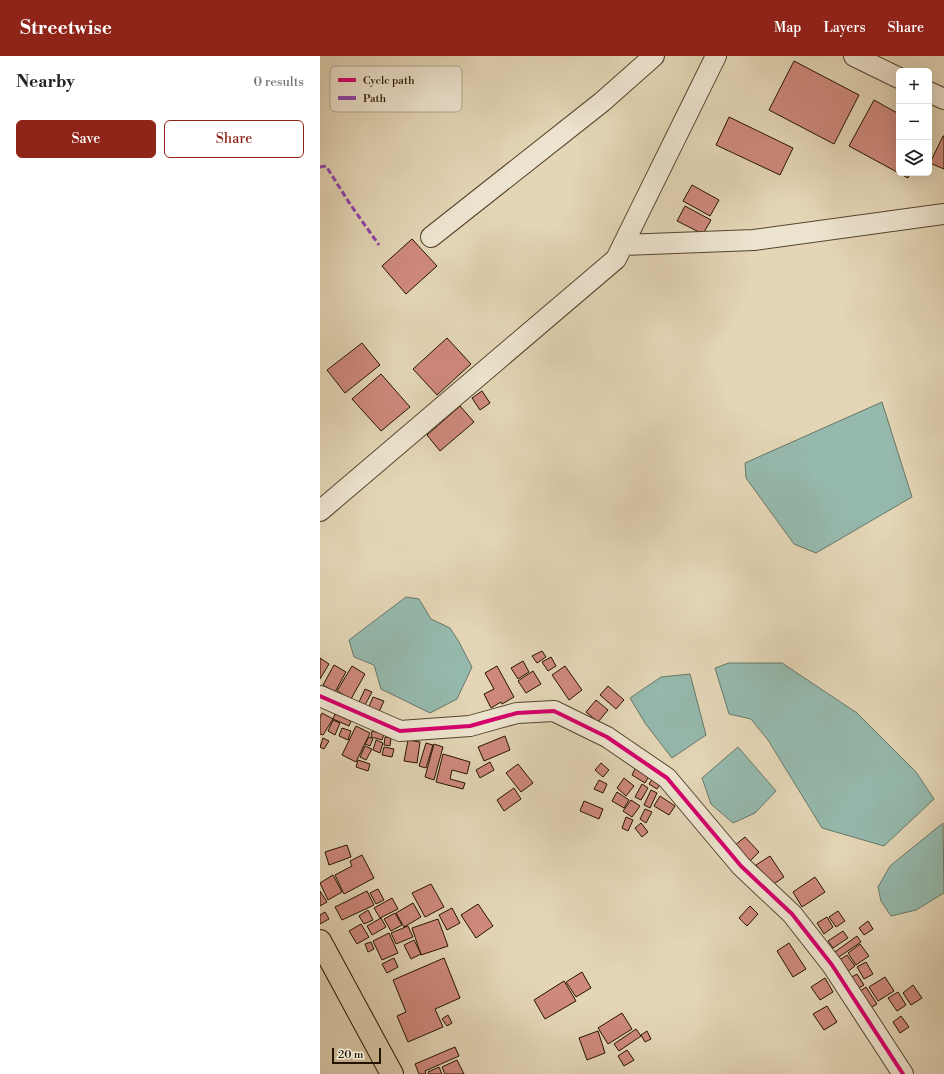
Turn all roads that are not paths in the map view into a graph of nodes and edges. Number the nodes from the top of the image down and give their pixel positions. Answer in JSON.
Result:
{"nodes":[{"id":1,"x":654,"y":56,"type":"edge"},
{"id":2,"x":716,"y":56,"type":"edge"},
{"id":3,"x":854,"y":56,"type":"edge"},
{"id":4,"x":896,"y":77,"type":"edge"},
{"id":5,"x":932,"y":93,"type":"edge"},
{"id":6,"x":944,"y":99,"type":"edge"},
{"id":7,"x":944,"y":214,"type":"edge"},
{"id":8,"x":431,"y":236,"type":"dead end"},
{"id":9,"x":623,"y":245,"type":"junction"},
{"id":10,"x":320,"y":511,"type":"edge"},
{"id":11,"x":320,"y":696,"type":"edge"},
{"id":12,"x":320,"y":941,"type":"edge"},
{"id":13,"x":392,"y":1074,"type":"edge"},
{"id":14,"x":903,"y":1074,"type":"edge"}],
"edges":[{"from":1,"to":8,"type":"street"},
{"from":2,"to":9,"type":"street"},
{"from":3,"to":4,"type":"street"},
{"from":5,"to":6,"type":"street"},
{"from":7,"to":9,"type":"street"},
{"from":9,"to":10,"type":"street"},
{"from":11,"to":14,"type":"street"},
{"from":12,"to":13,"type":"highway"}]}
